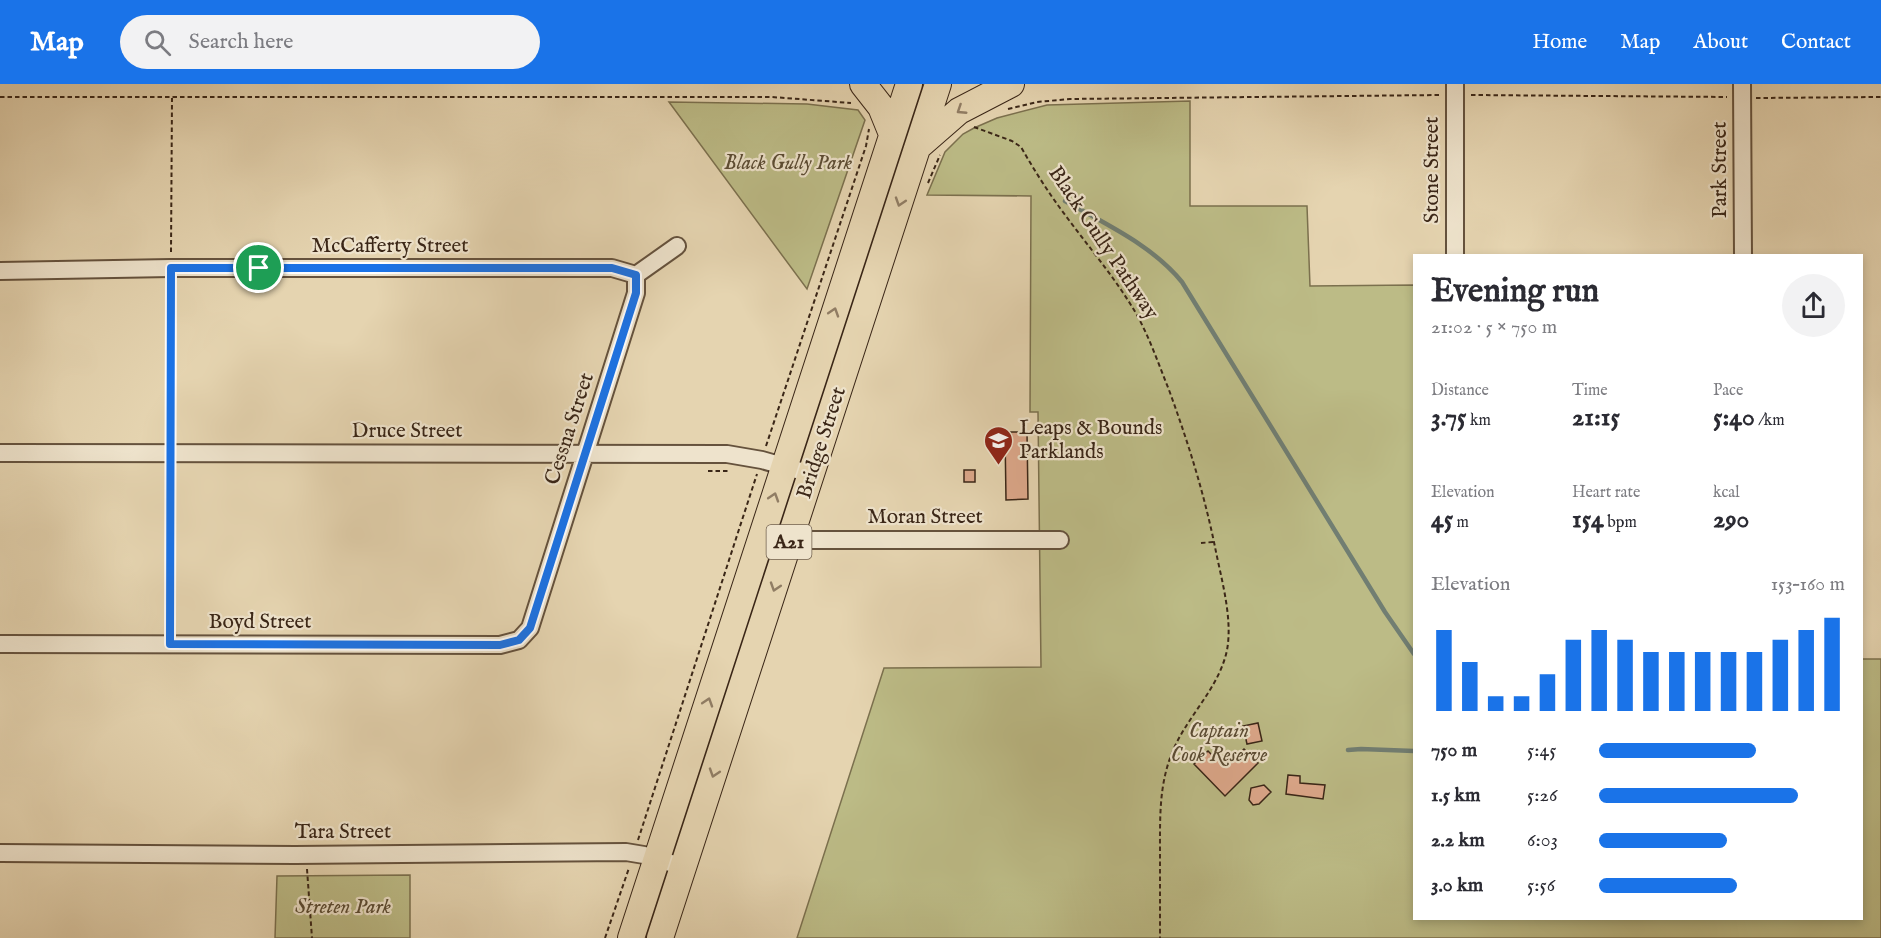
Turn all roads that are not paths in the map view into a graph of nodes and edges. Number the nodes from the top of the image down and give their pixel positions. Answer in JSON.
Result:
{"nodes":[{"id":1,"x":909,"y":84,"type":"edge"},
{"id":2,"x":938,"y":84,"type":"edge"},
{"id":3,"x":1011,"y":84,"type":"edge"},
{"id":4,"x":1455,"y":89,"type":"edge"},
{"id":5,"x":1742,"y":91,"type":"edge"},
{"id":6,"x":860,"y":94,"type":"edge"},
{"id":7,"x":881,"y":128,"type":"junction"},
{"id":8,"x":918,"y":146,"type":"junction"},
{"id":9,"x":677,"y":246,"type":"dead end"},
{"id":10,"x":1455,"y":254,"type":"edge"},
{"id":11,"x":1743,"y":254,"type":"edge"},
{"id":12,"x":0,"y":271,"type":"edge"},
{"id":13,"x":636,"y":275,"type":"junction"},
{"id":14,"x":0,"y":453,"type":"edge"},
{"id":15,"x":586,"y":453,"type":"junction"},
{"id":16,"x":773,"y":463,"type":"junction"},
{"id":17,"x":811,"y":474,"type":"junction"},
{"id":18,"x":790,"y":540,"type":"junction"},
{"id":19,"x":1060,"y":540,"type":"dead end"},
{"id":20,"x":519,"y":640,"type":"joint"},
{"id":21,"x":0,"y":644,"type":"edge"},
{"id":22,"x":0,"y":853,"type":"edge"},
{"id":23,"x":646,"y":856,"type":"junction"},
{"id":24,"x":684,"y":867,"type":"junction"},
{"id":25,"x":632,"y":938,"type":"edge"},
{"id":26,"x":660,"y":938,"type":"edge"}],
"edges":[{"from":1,"to":7,"type":"highway","name":"Bridge Street","number":"A21"},
{"from":2,"to":8,"type":"highway","name":"Bridge Street"},
{"from":3,"to":8,"type":"highway","one_way":true},
{"from":4,"to":10,"type":"street","name":"Stone Street"},
{"from":5,"to":11,"type":"street","name":"Park Street"},
{"from":6,"to":7,"type":"highway"},
{"from":16,"to":7,"type":"highway","name":"Bridge Street","number":"A21","one_way":true},
{"from":8,"to":17,"type":"highway","name":"Bridge Street","number":"A21","one_way":true},
{"from":9,"to":13,"type":"street"},
{"from":12,"to":13,"type":"street","name":"McCafferty Street"},
{"from":13,"to":15,"type":"street","name":"Cessna Street"},
{"from":14,"to":15,"type":"street","name":"Druce Street"},
{"from":15,"to":16,"type":"street","name":"Druce Street"},
{"from":15,"to":20,"type":"street","name":"Cessna Street"},
{"from":16,"to":17,"type":"street","name":"Druce Street"},
{"from":23,"to":16,"type":"highway","name":"Bridge Street","number":"A21","one_way":true},
{"from":17,"to":18,"type":"highway","name":"Bridge Street","number":"A21"},
{"from":18,"to":19,"type":"street","name":"Moran Street"},
{"from":18,"to":24,"type":"highway","name":"Bridge Street","number":"A21","one_way":true},
{"from":20,"to":21,"type":"street","name":"Boyd Street"},
{"from":22,"to":23,"type":"street","name":"Tara Street"},
{"from":23,"to":24,"type":"street","name":"Tara Street"},
{"from":23,"to":25,"type":"highway","name":"Bridge Street","number":"A21"},
{"from":24,"to":26,"type":"highway","name":"Bridge Street","number":"A21"}]}
